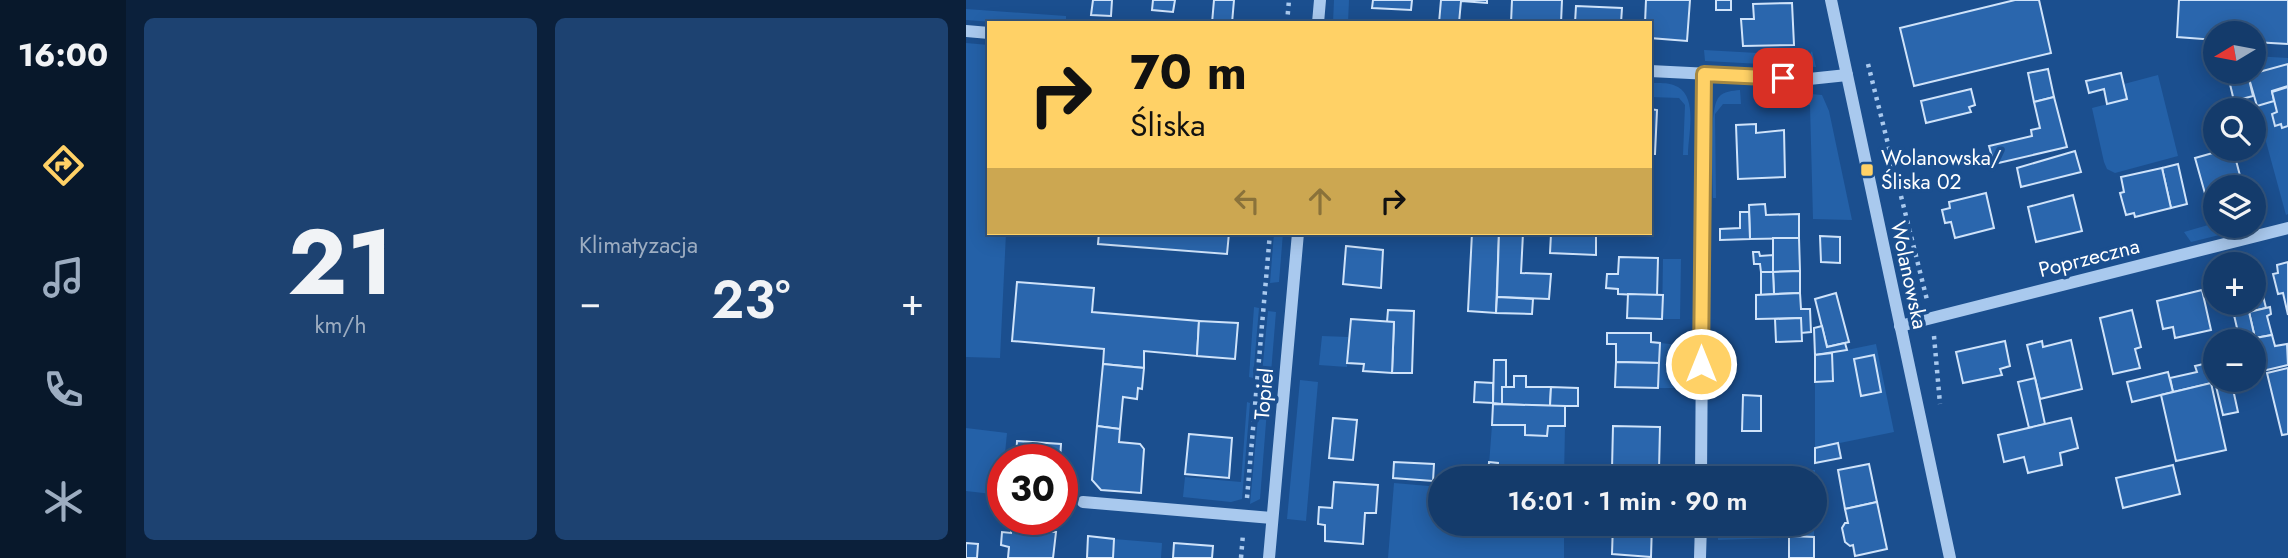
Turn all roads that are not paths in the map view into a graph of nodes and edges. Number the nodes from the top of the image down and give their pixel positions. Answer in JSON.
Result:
{"nodes":[{"id":1,"x":1320,"y":0,"type":"edge"},
{"id":2,"x":1831,"y":0,"type":"edge"},
{"id":3,"x":1318,"y":21,"type":"edge"},
{"id":4,"x":966,"y":32,"type":"edge"},
{"id":5,"x":987,"y":33,"type":"edge"},
{"id":6,"x":1652,"y":71,"type":"edge"},
{"id":7,"x":1704,"y":74,"type":"junction"},
{"id":8,"x":1847,"y":75,"type":"junction"},
{"id":9,"x":2288,"y":228,"type":"edge"},
{"id":10,"x":1298,"y":235,"type":"edge"},
{"id":11,"x":1900,"y":326,"type":"junction"},
{"id":12,"x":1701,"y":466,"type":"edge"},
{"id":13,"x":1083,"y":502,"type":"dead end"},
{"id":14,"x":1272,"y":518,"type":"junction"},
{"id":15,"x":1701,"y":536,"type":"edge"},
{"id":16,"x":1269,"y":558,"type":"edge"},
{"id":17,"x":1700,"y":558,"type":"edge"},
{"id":18,"x":1950,"y":558,"type":"edge"}],
"edges":[{"from":1,"to":3,"type":"street"},
{"from":2,"to":8,"type":"street","name":"Wolanowska"},
{"from":4,"to":5,"type":"street"},
{"from":6,"to":7,"type":"street"},
{"from":7,"to":8,"type":"street"},
{"from":7,"to":12,"type":"street"},
{"from":8,"to":11,"type":"street","name":"Wolanowska"},
{"from":9,"to":11,"type":"street","name":"Poprzeczna"},
{"from":10,"to":14,"type":"street","name":"Topiel"},
{"from":11,"to":18,"type":"street","name":"Wolanowska"},
{"from":13,"to":14,"type":"street"},
{"from":14,"to":16,"type":"street","name":"Topiel"},
{"from":15,"to":17,"type":"street"}]}
